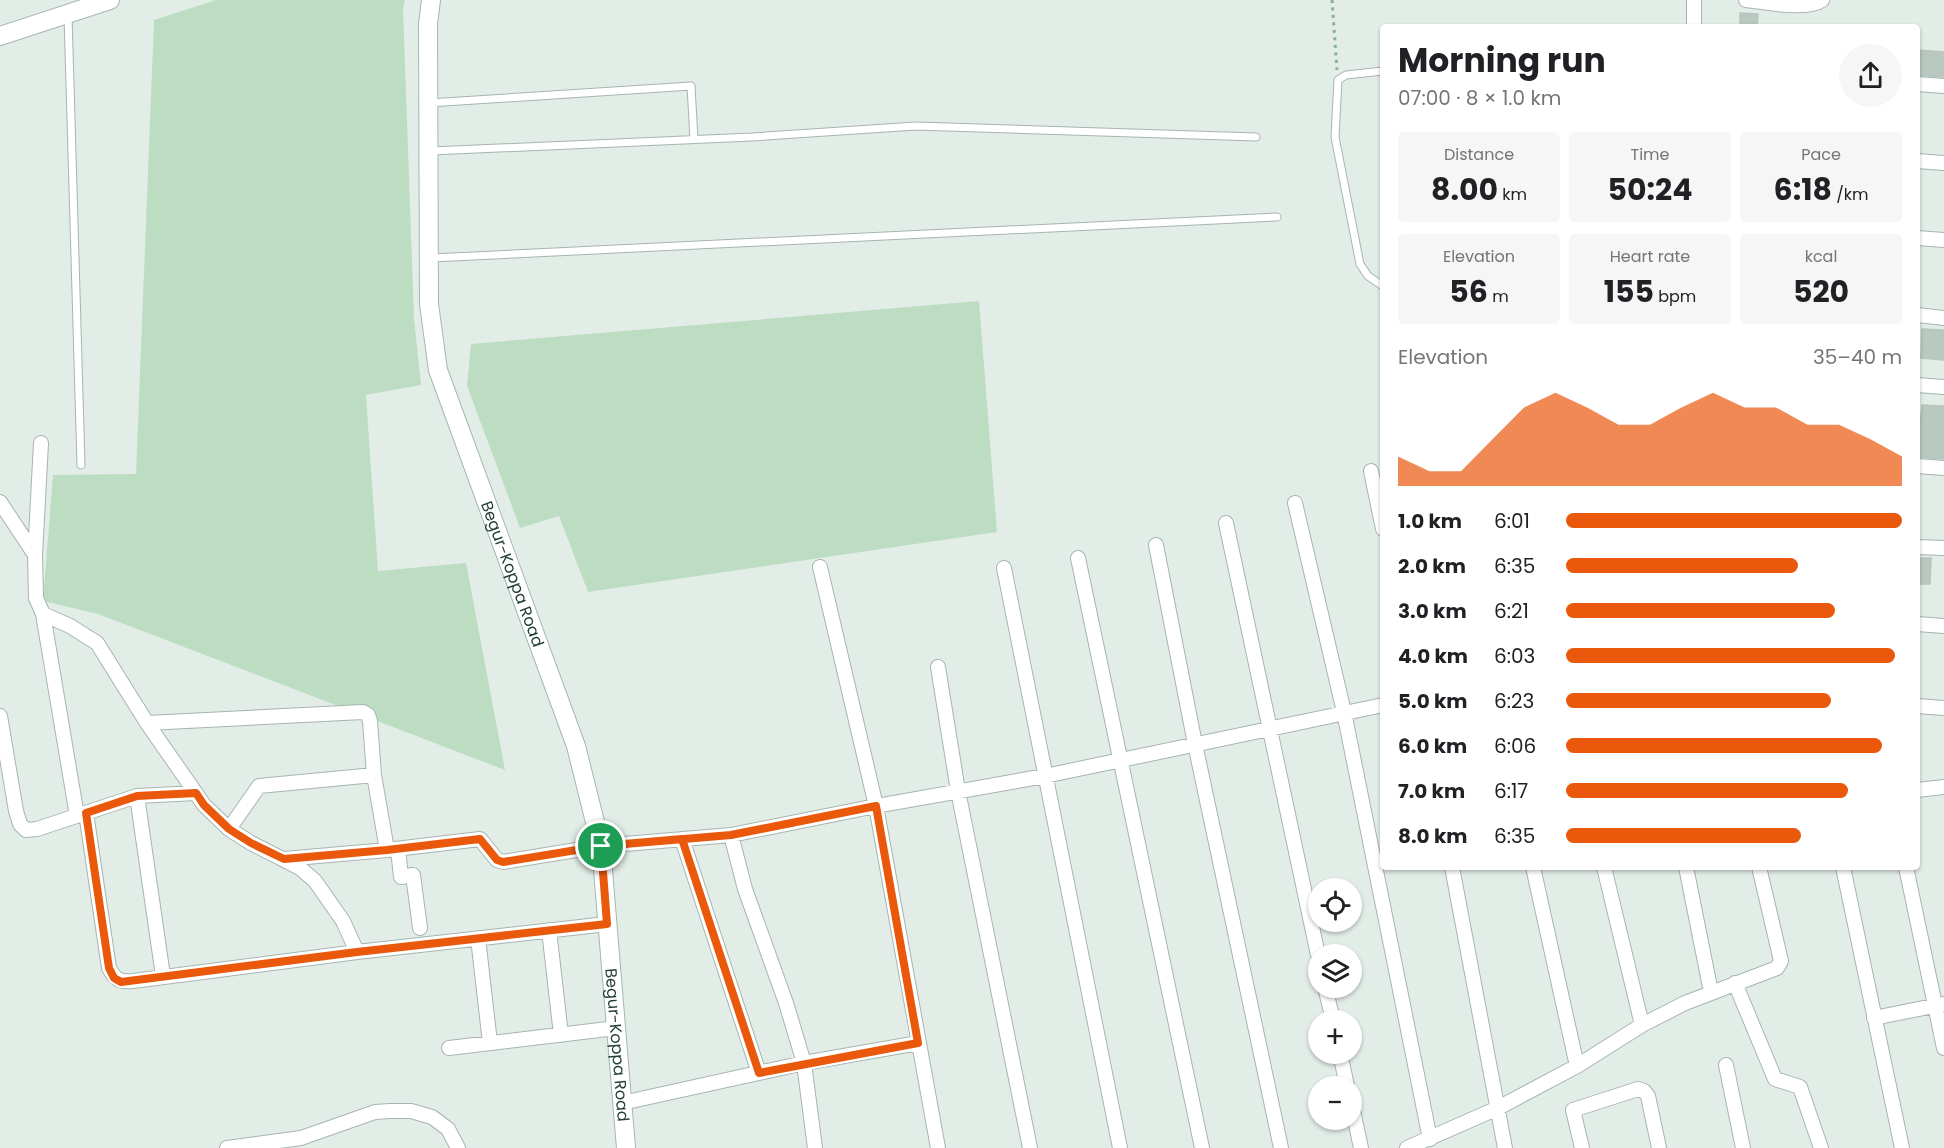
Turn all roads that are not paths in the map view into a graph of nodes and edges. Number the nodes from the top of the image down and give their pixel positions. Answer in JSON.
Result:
{"nodes":[{"id":1,"x":107,"y":0,"type":"edge"},
{"id":2,"x":431,"y":0,"type":"edge"},
{"id":3,"x":1694,"y":0,"type":"edge"},
{"id":4,"x":1746,"y":0,"type":"edge"},
{"id":5,"x":1822,"y":0,"type":"edge"},
{"id":6,"x":68,"y":15,"type":"junction"},
{"id":7,"x":1694,"y":24,"type":"edge"},
{"id":8,"x":0,"y":36,"type":"edge"},
{"id":9,"x":1380,"y":71,"type":"edge"},
{"id":10,"x":1920,"y":84,"type":"edge"},
{"id":11,"x":1944,"y":86,"type":"edge"},
{"id":12,"x":429,"y":103,"type":"junction"},
{"id":13,"x":1256,"y":137,"type":"dead end"},
{"id":14,"x":694,"y":139,"type":"junction"},
{"id":15,"x":428,"y":151,"type":"junction"},
{"id":16,"x":1920,"y":161,"type":"edge"},
{"id":17,"x":1944,"y":163,"type":"edge"},
{"id":18,"x":1277,"y":217,"type":"dead end"},
{"id":19,"x":1920,"y":238,"type":"edge"},
{"id":20,"x":1944,"y":240,"type":"edge"},
{"id":21,"x":429,"y":258,"type":"junction"},
{"id":22,"x":1380,"y":284,"type":"edge"},
{"id":23,"x":1920,"y":315,"type":"edge"},
{"id":24,"x":1944,"y":318,"type":"edge"},
{"id":25,"x":1920,"y":385,"type":"edge"},
{"id":26,"x":1944,"y":387,"type":"edge"},
{"id":27,"x":41,"y":443,"type":"dead end"},
{"id":28,"x":81,"y":465,"type":"dead end"},
{"id":29,"x":1920,"y":466,"type":"edge"},
{"id":30,"x":1944,"y":468,"type":"edge"},
{"id":31,"x":1371,"y":471,"type":"dead end"},
{"id":32,"x":0,"y":502,"type":"edge"},
{"id":33,"x":1295,"y":502,"type":"dead end"},
{"id":34,"x":1380,"y":514,"type":"edge"},
{"id":35,"x":1226,"y":523,"type":"dead end"},
{"id":36,"x":1156,"y":545,"type":"dead end"},
{"id":37,"x":1920,"y":547,"type":"edge"},
{"id":38,"x":1944,"y":548,"type":"edge"},
{"id":39,"x":35,"y":555,"type":"junction"},
{"id":40,"x":1078,"y":558,"type":"dead end"},
{"id":41,"x":820,"y":567,"type":"dead end"},
{"id":42,"x":1004,"y":568,"type":"dead end"},
{"id":43,"x":44,"y":614,"type":"junction"},
{"id":44,"x":1920,"y":624,"type":"edge"},
{"id":45,"x":1944,"y":626,"type":"edge"},
{"id":46,"x":938,"y":667,"type":"dead end"},
{"id":47,"x":1380,"y":706,"type":"edge"},
{"id":48,"x":1920,"y":706,"type":"edge"},
{"id":49,"x":1944,"y":708,"type":"edge"},
{"id":50,"x":1344,"y":712,"type":"junction"},
{"id":51,"x":0,"y":716,"type":"edge"},
{"id":52,"x":147,"y":723,"type":"junction"},
{"id":53,"x":1269,"y":729,"type":"junction"},
{"id":54,"x":2,"y":734,"type":"edge"},
{"id":55,"x":1196,"y":744,"type":"junction"},
{"id":56,"x":1121,"y":761,"type":"junction"},
{"id":57,"x":374,"y":775,"type":"junction"},
{"id":58,"x":1045,"y":776,"type":"junction"},
{"id":59,"x":1944,"y":787,"type":"edge"},
{"id":60,"x":1920,"y":790,"type":"edge"},
{"id":61,"x":958,"y":791,"type":"junction"},
{"id":62,"x":196,"y":793,"type":"junction"},
{"id":63,"x":137,"y":796,"type":"junction"},
{"id":64,"x":7,"y":800,"type":"edge"},
{"id":65,"x":876,"y":806,"type":"junction"},
{"id":66,"x":81,"y":815,"type":"junction"},
{"id":67,"x":229,"y":829,"type":"junction"},
{"id":68,"x":731,"y":835,"type":"junction"},
{"id":69,"x":682,"y":839,"type":"junction"},
{"id":70,"x":601,"y":846,"type":"junction"},
{"id":71,"x":393,"y":850,"type":"junction"},
{"id":72,"x":284,"y":859,"type":"junction"},
{"id":73,"x":1453,"y":870,"type":"edge"},
{"id":74,"x":1534,"y":870,"type":"edge"},
{"id":75,"x":1605,"y":870,"type":"edge"},
{"id":76,"x":1687,"y":870,"type":"edge"},
{"id":77,"x":1761,"y":870,"type":"edge"},
{"id":78,"x":1844,"y":870,"type":"edge"},
{"id":79,"x":1907,"y":870,"type":"edge"},
{"id":80,"x":607,"y":924,"type":"junction"},
{"id":81,"x":420,"y":928,"type":"dead end"},
{"id":82,"x":549,"y":930,"type":"junction"},
{"id":83,"x":478,"y":938,"type":"junction"},
{"id":84,"x":1316,"y":944,"type":"edge"},
{"id":85,"x":357,"y":952,"type":"junction"},
{"id":86,"x":163,"y":976,"type":"junction"},
{"id":87,"x":1735,"y":983,"type":"junction"},
{"id":88,"x":1711,"y":992,"type":"junction"},
{"id":89,"x":1939,"y":1004,"type":"edge"},
{"id":90,"x":1874,"y":1018,"type":"junction"},
{"id":91,"x":1642,"y":1025,"type":"junction"},
{"id":92,"x":616,"y":1028,"type":"junction"},
{"id":93,"x":561,"y":1035,"type":"junction"},
{"id":94,"x":490,"y":1043,"type":"junction"},
{"id":95,"x":918,"y":1043,"type":"junction"},
{"id":96,"x":449,"y":1048,"type":"dead end"},
{"id":97,"x":1944,"y":1048,"type":"edge"},
{"id":98,"x":804,"y":1064,"type":"junction"},
{"id":99,"x":1577,"y":1065,"type":"junction"},
{"id":100,"x":1726,"y":1065,"type":"dead end"},
{"id":101,"x":759,"y":1073,"type":"junction"},
{"id":102,"x":622,"y":1103,"type":"junction"},
{"id":103,"x":1498,"y":1108,"type":"junction"},
{"id":104,"x":1357,"y":1130,"type":"edge"},
{"id":105,"x":1431,"y":1139,"type":"junction"},
{"id":106,"x":226,"y":1148,"type":"edge"},
{"id":107,"x":458,"y":1148,"type":"edge"},
{"id":108,"x":626,"y":1148,"type":"edge"},
{"id":109,"x":815,"y":1148,"type":"edge"},
{"id":110,"x":938,"y":1148,"type":"edge"},
{"id":111,"x":1030,"y":1148,"type":"edge"},
{"id":112,"x":1120,"y":1148,"type":"edge"},
{"id":113,"x":1202,"y":1148,"type":"edge"},
{"id":114,"x":1281,"y":1148,"type":"edge"},
{"id":115,"x":1361,"y":1148,"type":"edge"},
{"id":116,"x":1407,"y":1148,"type":"edge"},
{"id":117,"x":1505,"y":1148,"type":"edge"},
{"id":118,"x":1582,"y":1148,"type":"edge"},
{"id":119,"x":1659,"y":1148,"type":"edge"},
{"id":120,"x":1743,"y":1148,"type":"edge"},
{"id":121,"x":1821,"y":1148,"type":"edge"},
{"id":122,"x":1902,"y":1148,"type":"edge"}],
"edges":[{"from":1,"to":6,"type":"main road"},
{"from":2,"to":12,"type":"main road","name":"Begur-Koppa Road"},
{"from":3,"to":7,"type":"street"},
{"from":4,"to":5,"type":"street"},
{"from":6,"to":8,"type":"main road"},
{"from":6,"to":28,"type":"lane"},
{"from":9,"to":22,"type":"lane"},
{"from":10,"to":11,"type":"street"},
{"from":12,"to":14,"type":"lane"},
{"from":12,"to":15,"type":"main road","name":"Begur-Koppa Road"},
{"from":13,"to":14,"type":"lane"},
{"from":14,"to":15,"type":"lane"},
{"from":15,"to":21,"type":"main road","name":"Begur-Koppa Road"},
{"from":16,"to":17,"type":"street"},
{"from":18,"to":21,"type":"lane"},
{"from":19,"to":20,"type":"street"},
{"from":21,"to":70,"type":"main road","name":"Begur-Koppa Road"},
{"from":23,"to":24,"type":"street"},
{"from":25,"to":26,"type":"street"},
{"from":27,"to":39,"type":"street"},
{"from":29,"to":30,"type":"street"},
{"from":31,"to":34,"type":"street"},
{"from":32,"to":39,"type":"street"},
{"from":33,"to":50,"type":"street"},
{"from":35,"to":53,"type":"street"},
{"from":36,"to":55,"type":"street"},
{"from":37,"to":38,"type":"street"},
{"from":39,"to":43,"type":"street"},
{"from":40,"to":56,"type":"street"},
{"from":41,"to":65,"type":"street"},
{"from":42,"to":58,"type":"street"},
{"from":43,"to":52,"type":"street"},
{"from":43,"to":66,"type":"street"},
{"from":44,"to":45,"type":"street"},
{"from":46,"to":61,"type":"street"},
{"from":47,"to":50,"type":"street"},
{"from":48,"to":49,"type":"street"},
{"from":50,"to":53,"type":"street"},
{"from":50,"to":105,"type":"street"},
{"from":51,"to":54,"type":"street"},
{"from":52,"to":57,"type":"street"},
{"from":52,"to":62,"type":"street"},
{"from":53,"to":55,"type":"street"},
{"from":53,"to":84,"type":"street"},
{"from":54,"to":64,"type":"street"},
{"from":55,"to":56,"type":"street"},
{"from":55,"to":114,"type":"street"},
{"from":56,"to":58,"type":"street"},
{"from":56,"to":113,"type":"street"},
{"from":57,"to":67,"type":"street"},
{"from":57,"to":71,"type":"street"},
{"from":58,"to":61,"type":"street"},
{"from":58,"to":112,"type":"street"},
{"from":59,"to":60,"type":"street"},
{"from":61,"to":65,"type":"street"},
{"from":61,"to":111,"type":"street"},
{"from":62,"to":63,"type":"street"},
{"from":62,"to":67,"type":"street"},
{"from":63,"to":66,"type":"street"},
{"from":63,"to":86,"type":"street"},
{"from":64,"to":66,"type":"street"},
{"from":65,"to":68,"type":"street"},
{"from":65,"to":95,"type":"street"},
{"from":66,"to":86,"type":"street"},
{"from":67,"to":72,"type":"street"},
{"from":68,"to":69,"type":"street"},
{"from":68,"to":98,"type":"street"},
{"from":69,"to":70,"type":"street"},
{"from":69,"to":101,"type":"street"},
{"from":70,"to":71,"type":"street"},
{"from":70,"to":80,"type":"main road","name":"Begur-Koppa Road"},
{"from":71,"to":72,"type":"street"},
{"from":71,"to":81,"type":"street"},
{"from":72,"to":85,"type":"street"},
{"from":73,"to":103,"type":"street"},
{"from":74,"to":99,"type":"street"},
{"from":75,"to":91,"type":"street"},
{"from":76,"to":88,"type":"street"},
{"from":77,"to":87,"type":"street"},
{"from":78,"to":90,"type":"street"},
{"from":79,"to":89,"type":"street"},
{"from":80,"to":82,"type":"street"},
{"from":80,"to":92,"type":"main road","name":"Begur-Koppa Road"},
{"from":82,"to":83,"type":"street"},
{"from":82,"to":93,"type":"street"},
{"from":83,"to":85,"type":"street"},
{"from":83,"to":94,"type":"street"},
{"from":85,"to":86,"type":"street"},
{"from":87,"to":88,"type":"street"},
{"from":87,"to":121,"type":"street"},
{"from":88,"to":91,"type":"street"},
{"from":89,"to":90,"type":"street"},
{"from":89,"to":97,"type":"street"},
{"from":90,"to":122,"type":"street"},
{"from":91,"to":99,"type":"street"},
{"from":92,"to":93,"type":"street"},
{"from":92,"to":102,"type":"main road","name":"Begur-Koppa Road"},
{"from":93,"to":94,"type":"street"},
{"from":94,"to":96,"type":"street"},
{"from":95,"to":98,"type":"street"},
{"from":95,"to":110,"type":"street"},
{"from":98,"to":101,"type":"street"},
{"from":98,"to":109,"type":"street"},
{"from":99,"to":103,"type":"street"},
{"from":100,"to":120,"type":"street"},
{"from":101,"to":102,"type":"street"},
{"from":102,"to":108,"type":"main road","name":"Begur-Koppa Road"},
{"from":103,"to":105,"type":"street"},
{"from":103,"to":117,"type":"street"},
{"from":104,"to":115,"type":"street"},
{"from":105,"to":116,"type":"street"},
{"from":106,"to":107,"type":"street"},
{"from":118,"to":119,"type":"street"}]}
